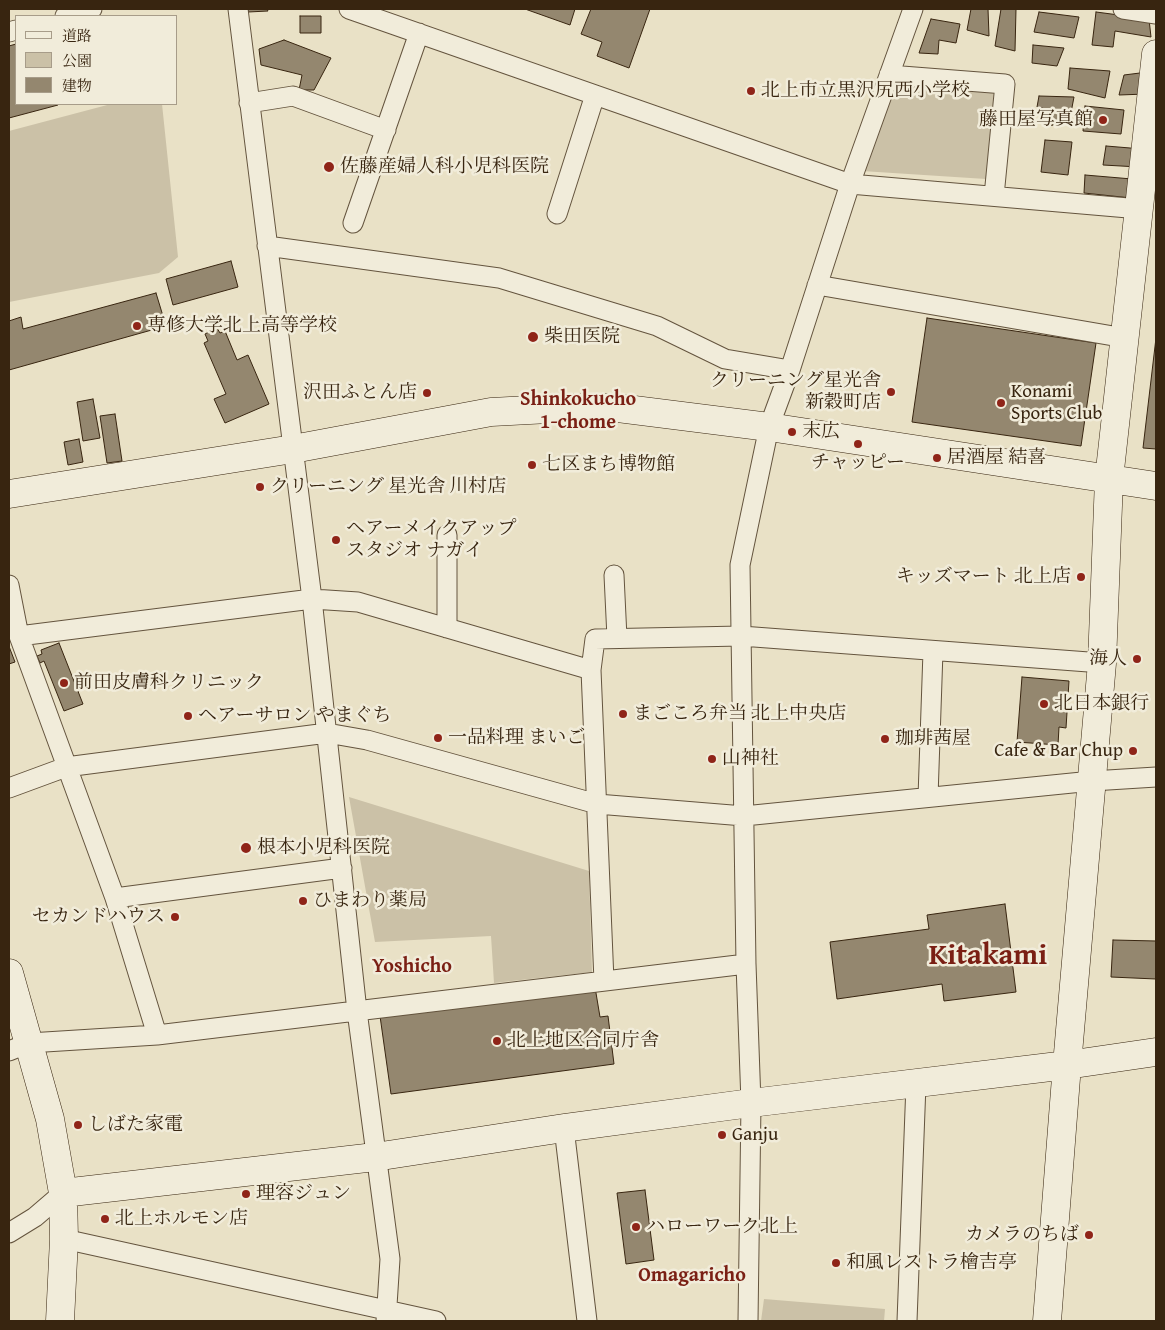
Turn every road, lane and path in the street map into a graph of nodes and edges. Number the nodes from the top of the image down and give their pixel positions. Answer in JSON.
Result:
{"nodes":[{"id":1,"x":92,"y":9,"type":"edge"},
{"id":2,"x":238,"y":9,"type":"edge"},
{"id":3,"x":349,"y":9,"type":"edge"},
{"id":4,"x":913,"y":9,"type":"edge"},
{"id":5,"x":1123,"y":9,"type":"edge"},
{"id":6,"x":1156,"y":14,"type":"edge"},
{"id":7,"x":69,"y":15,"type":"edge"},
{"id":8,"x":419,"y":33,"type":"junction"},
{"id":9,"x":1156,"y":54,"type":"edge"},
{"id":10,"x":889,"y":75,"type":"junction"},
{"id":11,"x":595,"y":95,"type":"junction"},
{"id":12,"x":249,"y":103,"type":"junction"},
{"id":13,"x":386,"y":130,"type":"junction"},
{"id":14,"x":850,"y":184,"type":"junction"},
{"id":15,"x":994,"y":196,"type":"junction"},
{"id":16,"x":1140,"y":209,"type":"junction"},
{"id":17,"x":556,"y":214,"type":"dead end"},
{"id":18,"x":353,"y":223,"type":"dead end"},
{"id":19,"x":267,"y":246,"type":"junction"},
{"id":20,"x":817,"y":285,"type":"junction"},
{"id":21,"x":1125,"y":338,"type":"junction"},
{"id":22,"x":790,"y":370,"type":"junction"},
{"id":23,"x":769,"y":427,"type":"junction"},
{"id":24,"x":293,"y":449,"type":"junction"},
{"id":25,"x":1109,"y":479,"type":"junction"},
{"id":26,"x":1156,"y":486,"type":"edge"},
{"id":27,"x":9,"y":494,"type":"edge"},
{"id":28,"x":447,"y":535,"type":"dead end"},
{"id":29,"x":614,"y":575,"type":"dead end"},
{"id":30,"x":9,"y":585,"type":"edge"},
{"id":31,"x":312,"y":599,"type":"junction"},
{"id":32,"x":447,"y":628,"type":"junction"},
{"id":33,"x":19,"y":636,"type":"junction"},
{"id":34,"x":741,"y":636,"type":"junction"},
{"id":35,"x":617,"y":638,"type":"junction"},
{"id":36,"x":933,"y":651,"type":"junction"},
{"id":37,"x":1102,"y":663,"type":"junction"},
{"id":38,"x":591,"y":670,"type":"junction"},
{"id":39,"x":327,"y":733,"type":"junction"},
{"id":40,"x":66,"y":767,"type":"junction"},
{"id":41,"x":1156,"y":777,"type":"edge"},
{"id":42,"x":1092,"y":781,"type":"junction"},
{"id":43,"x":9,"y":788,"type":"edge"},
{"id":44,"x":928,"y":798,"type":"junction"},
{"id":45,"x":597,"y":804,"type":"junction"},
{"id":46,"x":744,"y":816,"type":"junction"},
{"id":47,"x":342,"y":868,"type":"junction"},
{"id":48,"x":114,"y":898,"type":"junction"},
{"id":49,"x":746,"y":964,"type":"junction"},
{"id":50,"x":9,"y":973,"type":"edge"},
{"id":51,"x":604,"y":981,"type":"junction"},
{"id":52,"x":357,"y":1011,"type":"junction"},
{"id":53,"x":157,"y":1035,"type":"junction"},
{"id":54,"x":19,"y":1047,"type":"edge"},
{"id":55,"x":1155,"y":1058,"type":"edge"},
{"id":56,"x":1067,"y":1065,"type":"junction"},
{"id":57,"x":916,"y":1084,"type":"junction"},
{"id":58,"x":751,"y":1103,"type":"junction"},
{"id":59,"x":564,"y":1128,"type":"junction"},
{"id":60,"x":375,"y":1157,"type":"junction"},
{"id":61,"x":63,"y":1193,"type":"junction"},
{"id":62,"x":9,"y":1233,"type":"edge"},
{"id":63,"x":64,"y":1239,"type":"junction"},
{"id":64,"x":386,"y":1315,"type":"edge"},
{"id":65,"x":60,"y":1321,"type":"edge"},
{"id":66,"x":436,"y":1321,"type":"edge"},
{"id":67,"x":587,"y":1321,"type":"edge"},
{"id":68,"x":748,"y":1321,"type":"edge"},
{"id":69,"x":907,"y":1321,"type":"edge"},
{"id":70,"x":1047,"y":1321,"type":"edge"}],
"edges":[{"from":1,"to":7,"type":"street"},
{"from":2,"to":12,"type":"street"},
{"from":3,"to":8,"type":"street"},
{"from":4,"to":10,"type":"street"},
{"from":5,"to":6,"type":"street"},
{"from":8,"to":11,"type":"street"},
{"from":8,"to":13,"type":"street"},
{"from":9,"to":16,"type":"street"},
{"from":10,"to":14,"type":"street"},
{"from":10,"to":15,"type":"street"},
{"from":11,"to":14,"type":"street"},
{"from":11,"to":17,"type":"street"},
{"from":12,"to":13,"type":"street"},
{"from":12,"to":19,"type":"street"},
{"from":13,"to":18,"type":"street"},
{"from":14,"to":15,"type":"street"},
{"from":14,"to":20,"type":"street"},
{"from":15,"to":16,"type":"street"},
{"from":16,"to":21,"type":"street"},
{"from":19,"to":22,"type":"street"},
{"from":19,"to":24,"type":"street"},
{"from":20,"to":21,"type":"street"},
{"from":20,"to":22,"type":"street"},
{"from":21,"to":25,"type":"street"},
{"from":22,"to":23,"type":"street"},
{"from":23,"to":24,"type":"street"},
{"from":23,"to":25,"type":"street"},
{"from":23,"to":34,"type":"street"},
{"from":24,"to":27,"type":"street"},
{"from":24,"to":31,"type":"street"},
{"from":25,"to":26,"type":"street"},
{"from":25,"to":37,"type":"street"},
{"from":28,"to":32,"type":"street"},
{"from":29,"to":35,"type":"street"},
{"from":30,"to":33,"type":"street"},
{"from":31,"to":32,"type":"street"},
{"from":31,"to":33,"type":"street"},
{"from":31,"to":39,"type":"street"},
{"from":32,"to":38,"type":"street"},
{"from":33,"to":40,"type":"street"},
{"from":34,"to":35,"type":"street"},
{"from":34,"to":36,"type":"street"},
{"from":34,"to":46,"type":"street"},
{"from":35,"to":38,"type":"street"},
{"from":36,"to":37,"type":"street"},
{"from":36,"to":44,"type":"street"},
{"from":37,"to":42,"type":"street"},
{"from":38,"to":45,"type":"street"},
{"from":39,"to":40,"type":"street"},
{"from":39,"to":45,"type":"street"},
{"from":39,"to":47,"type":"street"},
{"from":40,"to":43,"type":"street"},
{"from":40,"to":48,"type":"street"},
{"from":41,"to":42,"type":"street"},
{"from":42,"to":44,"type":"street"},
{"from":42,"to":56,"type":"street"},
{"from":44,"to":46,"type":"street"},
{"from":45,"to":46,"type":"street"},
{"from":45,"to":51,"type":"street"},
{"from":46,"to":49,"type":"street"},
{"from":47,"to":48,"type":"street"},
{"from":47,"to":52,"type":"street"},
{"from":48,"to":53,"type":"street"},
{"from":49,"to":51,"type":"street"},
{"from":49,"to":58,"type":"street"},
{"from":50,"to":54,"type":"street"},
{"from":51,"to":52,"type":"street"},
{"from":52,"to":53,"type":"street"},
{"from":52,"to":60,"type":"street"},
{"from":53,"to":54,"type":"street"},
{"from":54,"to":61,"type":"street"},
{"from":55,"to":56,"type":"street"},
{"from":56,"to":57,"type":"street"},
{"from":56,"to":70,"type":"street"},
{"from":57,"to":58,"type":"street"},
{"from":57,"to":69,"type":"street"},
{"from":58,"to":59,"type":"street"},
{"from":58,"to":68,"type":"street"},
{"from":59,"to":60,"type":"street"},
{"from":59,"to":67,"type":"street"},
{"from":60,"to":61,"type":"street"},
{"from":60,"to":64,"type":"street"},
{"from":61,"to":62,"type":"street"},
{"from":61,"to":63,"type":"street"},
{"from":63,"to":64,"type":"street"},
{"from":63,"to":65,"type":"street"},
{"from":64,"to":66,"type":"street"}]}
